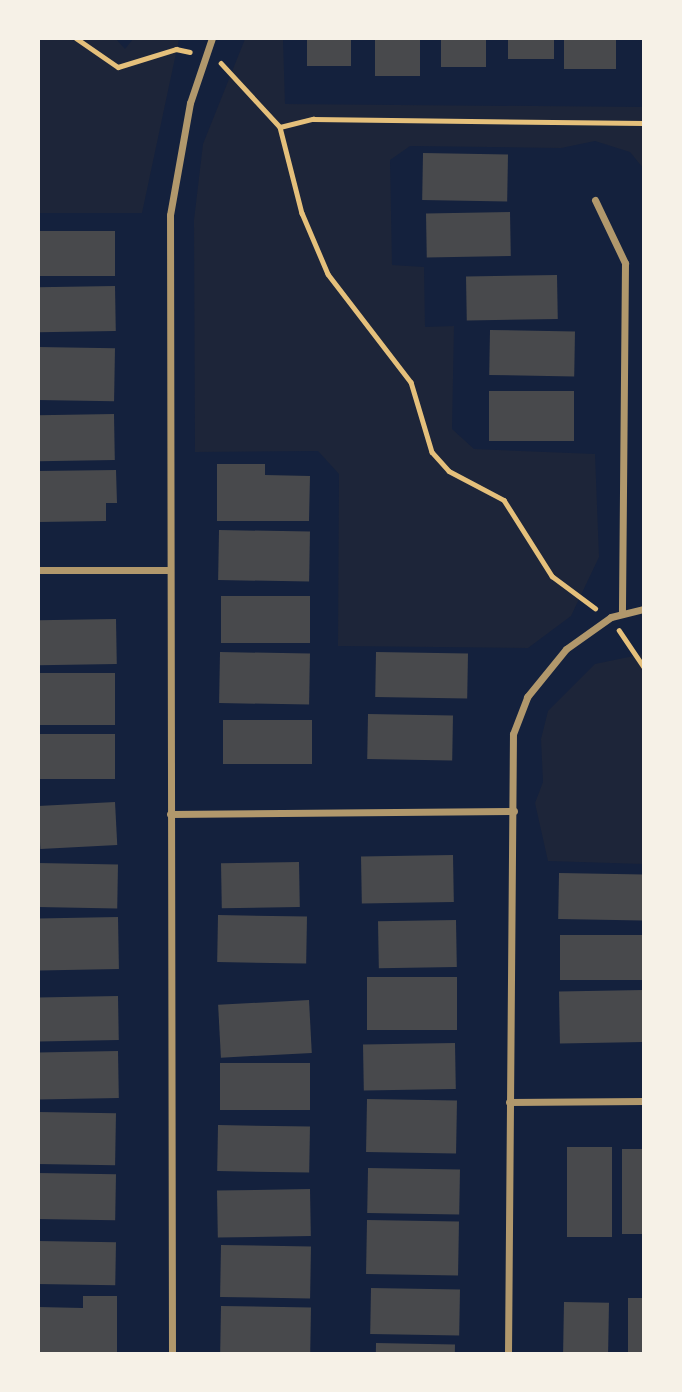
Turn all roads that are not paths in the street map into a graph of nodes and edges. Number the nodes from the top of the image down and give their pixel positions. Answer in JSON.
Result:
{"nodes":[{"id":1,"x":212,"y":38,"type":"edge"},
{"id":2,"x":595,"y":200,"type":"dead end"},
{"id":3,"x":38,"y":570,"type":"edge"},
{"id":4,"x":168,"y":570,"type":"junction"},
{"id":5,"x":643,"y":609,"type":"edge"},
{"id":6,"x":622,"y":614,"type":"junction"},
{"id":7,"x":514,"y":811,"type":"junction"},
{"id":8,"x":170,"y":814,"type":"junction"},
{"id":9,"x":643,"y":1101,"type":"edge"},
{"id":10,"x":509,"y":1102,"type":"junction"},
{"id":11,"x":172,"y":1353,"type":"edge"},
{"id":12,"x":508,"y":1353,"type":"edge"}],
"edges":[{"from":1,"to":4,"type":"street"},
{"from":2,"to":6,"type":"street"},
{"from":3,"to":4,"type":"street"},
{"from":4,"to":8,"type":"street"},
{"from":5,"to":6,"type":"street"},
{"from":6,"to":7,"type":"street"},
{"from":7,"to":8,"type":"street"},
{"from":7,"to":10,"type":"street"},
{"from":8,"to":11,"type":"street"},
{"from":9,"to":10,"type":"street"},
{"from":10,"to":12,"type":"street"}]}
